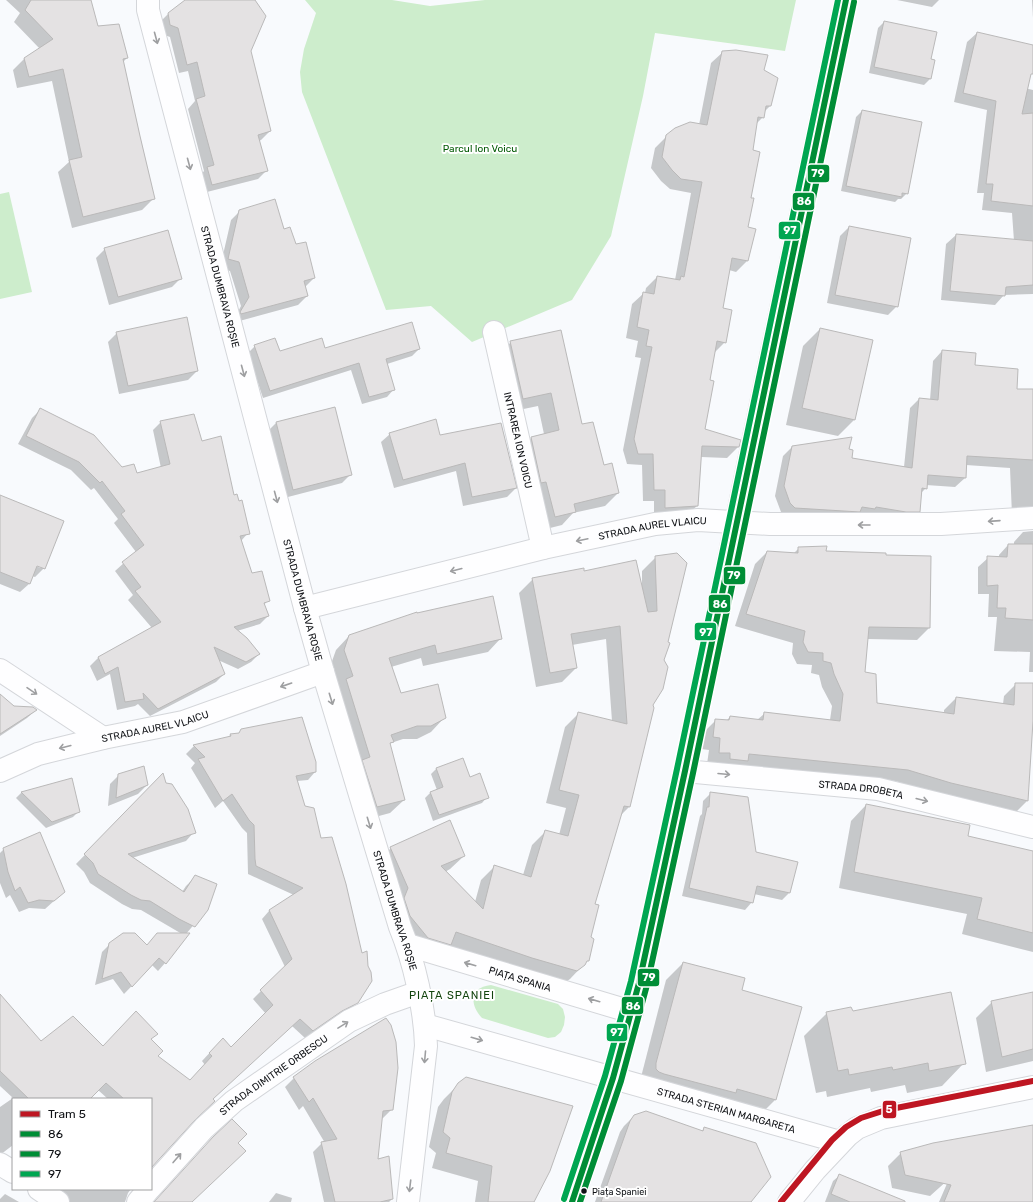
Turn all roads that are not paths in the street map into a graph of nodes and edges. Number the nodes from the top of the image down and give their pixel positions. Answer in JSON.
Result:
{"nodes":[{"id":1,"x":148,"y":0,"type":"edge"},
{"id":2,"x":846,"y":0,"type":"edge"},
{"id":3,"x":494,"y":332,"type":"dead end"},
{"id":4,"x":1033,"y":518,"type":"edge"},
{"id":5,"x":736,"y":522,"type":"junction"},
{"id":6,"x":543,"y":548,"type":"junction"},
{"id":7,"x":305,"y":608,"type":"junction"},
{"id":8,"x":0,"y":670,"type":"edge"},
{"id":9,"x":323,"y":672,"type":"junction"},
{"id":10,"x":103,"y":738,"type":"junction"},
{"id":11,"x":0,"y":771,"type":"edge"},
{"id":12,"x":685,"y":771,"type":"junction"},
{"id":13,"x":1033,"y":827,"type":"edge"},
{"id":14,"x":408,"y":945,"type":"junction"},
{"id":15,"x":419,"y":992,"type":"junction"},
{"id":16,"x":632,"y":1012,"type":"junction"},
{"id":17,"x":426,"y":1025,"type":"junction"},
{"id":18,"x":614,"y":1078,"type":"junction"},
{"id":19,"x":1033,"y":1087,"type":"edge"},
{"id":20,"x":840,"y":1142,"type":"junction"},
{"id":21,"x":0,"y":1164,"type":"edge"},
{"id":22,"x":12,"y":1171,"type":"edge"},
{"id":23,"x":152,"y":1186,"type":"edge"},
{"id":24,"x":40,"y":1190,"type":"edge"},
{"id":25,"x":148,"y":1190,"type":"edge"},
{"id":26,"x":58,"y":1202,"type":"edge"},
{"id":27,"x":138,"y":1202,"type":"edge"},
{"id":28,"x":408,"y":1202,"type":"edge"},
{"id":29,"x":572,"y":1202,"type":"edge"},
{"id":30,"x":789,"y":1202,"type":"edge"}],
"edges":[{"from":1,"to":7,"type":"street","name":"STRADA DUMBRAVA ROȘIE","one_way":true},
{"from":2,"to":5,"type":"street"},
{"from":3,"to":6,"type":"street","name":"INTRAREA ION VOICU"},
{"from":4,"to":5,"type":"street","name":"STRADA AUREL VLAICU","one_way":true},
{"from":5,"to":6,"type":"street","name":"STRADA AUREL VLAICU","one_way":true},
{"from":5,"to":12,"type":"street"},
{"from":6,"to":7,"type":"street","name":"STRADA AUREL VLAICU","one_way":true},
{"from":7,"to":9,"type":"street","name":"STRADA DUMBRAVA ROȘIE"},
{"from":8,"to":10,"type":"street","name":"STRADA AUREL VLAICU","one_way":true},
{"from":9,"to":10,"type":"street","name":"STRADA AUREL VLAICU","one_way":true},
{"from":9,"to":14,"type":"street","name":"STRADA DUMBRAVA ROȘIE","one_way":true},
{"from":10,"to":11,"type":"street","one_way":true},
{"from":12,"to":13,"type":"street","name":"STRADA DROBETA","one_way":true},
{"from":12,"to":16,"type":"street"},
{"from":14,"to":15,"type":"street","name":"STRADA DUMBRAVA ROȘIE"},
{"from":16,"to":14,"type":"street","name":"PIAȚA SPANIA","one_way":true},
{"from":15,"to":17,"type":"street","name":"STRADA DUMBRAVA ROȘIE"},
{"from":23,"to":15,"type":"street","name":"STRADA DIMITRIE ORBESCU","one_way":true},
{"from":16,"to":18,"type":"street"},
{"from":17,"to":18,"type":"street","one_way":true},
{"from":17,"to":28,"type":"street","name":"STRADA DUMBRAVA ROȘIE","one_way":true},
{"from":18,"to":20,"type":"street","name":"STRADA STERIAN MARGARETA"},
{"from":18,"to":29,"type":"street"},
{"from":19,"to":20,"type":"street"},
{"from":20,"to":30,"type":"street"},
{"from":21,"to":22,"type":"street"},
{"from":24,"to":26,"type":"street"},
{"from":25,"to":27,"type":"street","name":"STRADA DIMITRIE ORBESCU"}]}
